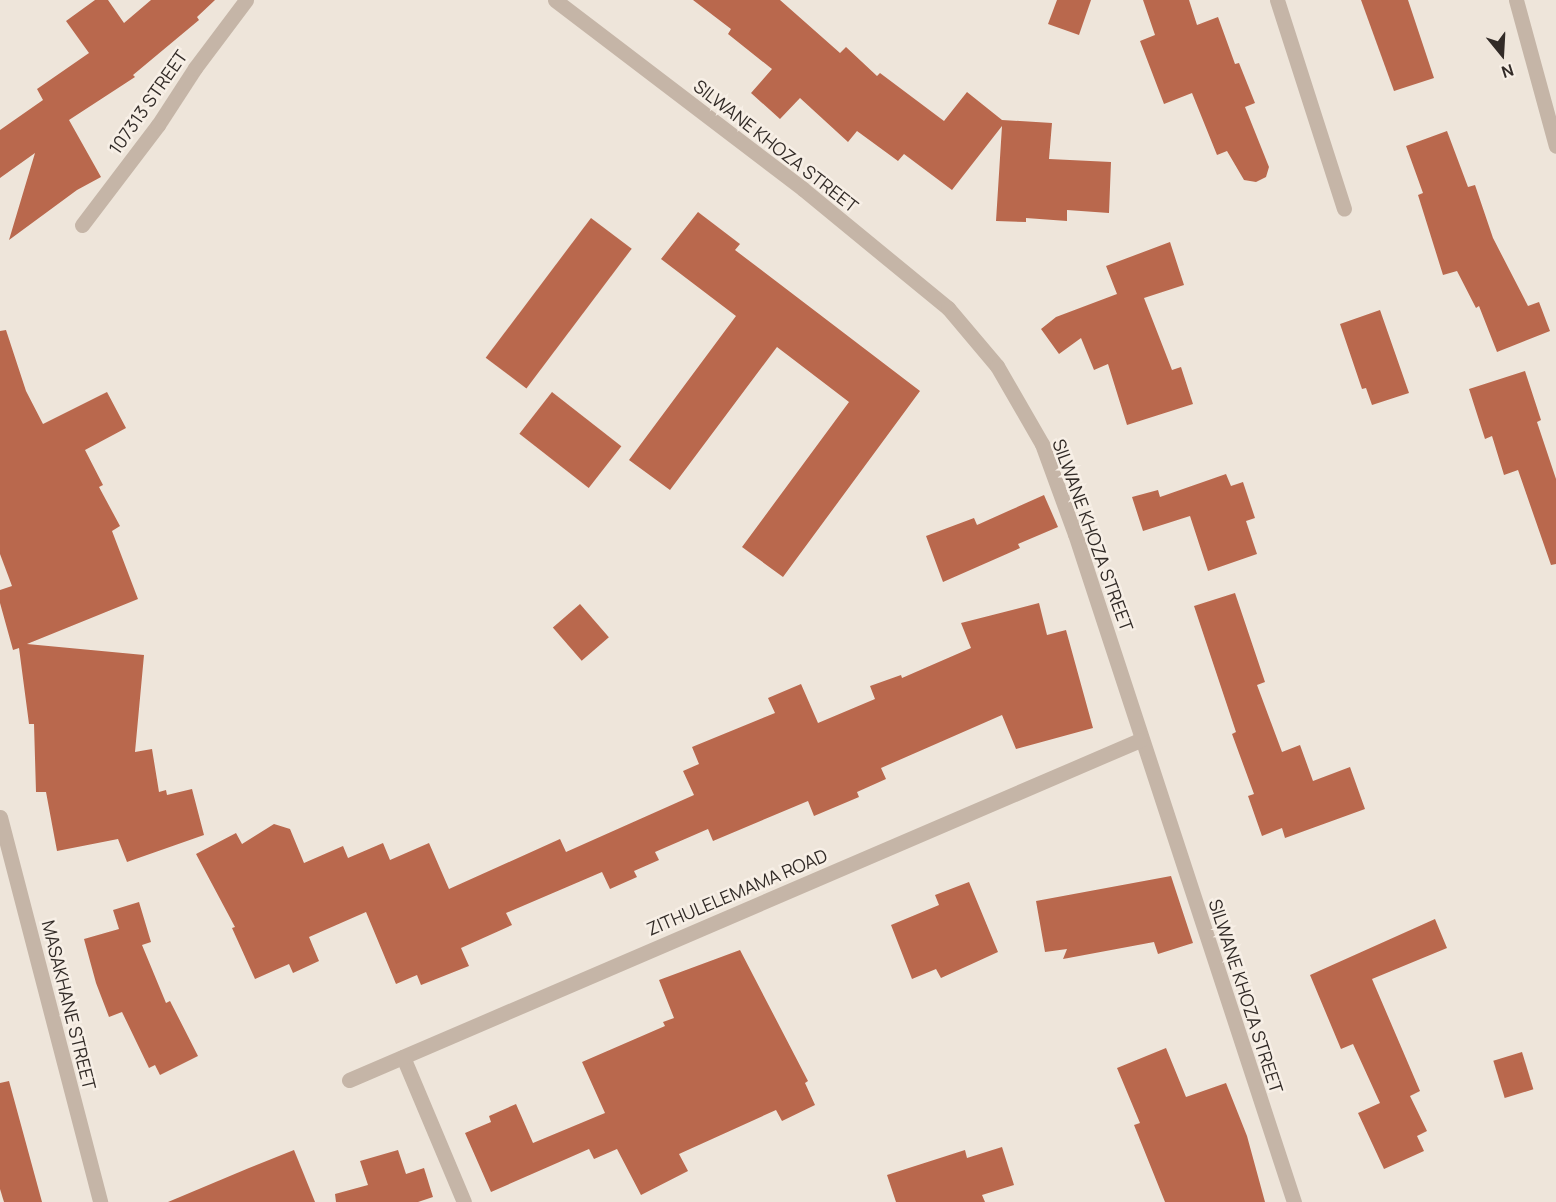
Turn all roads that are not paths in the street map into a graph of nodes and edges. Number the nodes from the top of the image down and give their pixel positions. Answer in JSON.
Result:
{"nodes":[{"id":1,"x":246,"y":0,"type":"edge"},
{"id":2,"x":555,"y":0,"type":"edge"},
{"id":3,"x":1277,"y":0,"type":"edge"},
{"id":4,"x":1516,"y":0,"type":"edge"},
{"id":5,"x":1556,"y":146,"type":"edge"},
{"id":6,"x":1344,"y":209,"type":"dead end"},
{"id":7,"x":82,"y":225,"type":"dead end"},
{"id":8,"x":1140,"y":740,"type":"junction"},
{"id":9,"x":0,"y":817,"type":"edge"},
{"id":10,"x":403,"y":1057,"type":"junction"},
{"id":11,"x":349,"y":1080,"type":"dead end"},
{"id":12,"x":100,"y":1202,"type":"edge"},
{"id":13,"x":464,"y":1202,"type":"edge"},
{"id":14,"x":1294,"y":1202,"type":"edge"}],
"edges":[{"from":1,"to":7,"type":"street","name":"107313 STREET"},
{"from":2,"to":8,"type":"street","name":"SILWANE KHOZA STREET"},
{"from":3,"to":6,"type":"street"},
{"from":4,"to":5,"type":"street"},
{"from":8,"to":10,"type":"street","name":"ZITHULELEMAMA ROAD"},
{"from":8,"to":14,"type":"street","name":"SILWANE KHOZA STREET"},
{"from":9,"to":12,"type":"street","name":"MASAKHANE STREET"},
{"from":10,"to":11,"type":"street","name":"ZITHULELEMAMA ROAD"},
{"from":10,"to":13,"type":"street"}]}
